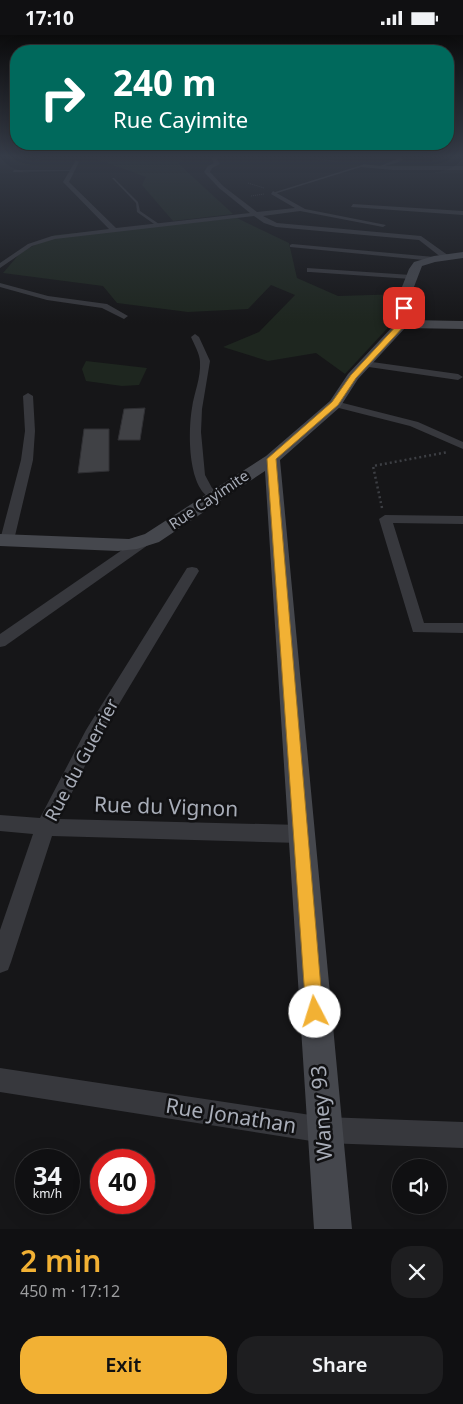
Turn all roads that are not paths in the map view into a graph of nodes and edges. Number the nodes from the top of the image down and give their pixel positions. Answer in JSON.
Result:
{"nodes":[{"id":1,"x":96,"y":212,"type":"edge"},
{"id":2,"x":139,"y":212,"type":"edge"},
{"id":3,"x":254,"y":212,"type":"edge"},
{"id":4,"x":282,"y":212,"type":"edge"},
{"id":5,"x":313,"y":212,"type":"edge"},
{"id":6,"x":443,"y":212,"type":"edge"},
{"id":7,"x":463,"y":213,"type":"edge"},
{"id":8,"x":259,"y":215,"type":"junction"},
{"id":9,"x":158,"y":225,"type":"junction"},
{"id":10,"x":395,"y":226,"type":"dead end"},
{"id":11,"x":113,"y":229,"type":"junction"},
{"id":12,"x":415,"y":229,"type":"dead end"},
{"id":13,"x":421,"y":238,"type":"junction"},
{"id":14,"x":292,"y":246,"type":"dead end"},
{"id":15,"x":463,"y":255,"type":"edge"},
{"id":16,"x":440,"y":257,"type":"junction"},
{"id":17,"x":0,"y":267,"type":"edge"},
{"id":18,"x":310,"y":270,"type":"dead end"},
{"id":19,"x":411,"y":277,"type":"junction"},
{"id":20,"x":0,"y":285,"type":"edge"},
{"id":21,"x":124,"y":316,"type":"dead end"},
{"id":22,"x":402,"y":324,"type":"junction"},
{"id":23,"x":462,"y":325,"type":"edge"},
{"id":24,"x":195,"y":337,"type":"dead end"},
{"id":25,"x":365,"y":364,"type":"junction"},
{"id":26,"x":458,"y":377,"type":"dead end"},
{"id":27,"x":28,"y":396,"type":"dead end"},
{"id":28,"x":335,"y":404,"type":"junction"},
{"id":29,"x":458,"y":448,"type":"edge"},
{"id":30,"x":272,"y":459,"type":"junction"},
{"id":31,"x":216,"y":496,"type":"junction"},
{"id":32,"x":463,"y":520,"type":"edge"},
{"id":33,"x":4,"y":540,"type":"edge"},
{"id":34,"x":143,"y":542,"type":"junction"},
{"id":35,"x":192,"y":571,"type":"dead end"},
{"id":36,"x":463,"y":628,"type":"edge"},
{"id":37,"x":0,"y":642,"type":"edge"},
{"id":38,"x":0,"y":823,"type":"edge"},
{"id":39,"x":45,"y":827,"type":"junction"},
{"id":40,"x":300,"y":835,"type":"junction"},
{"id":41,"x":0,"y":962,"type":"edge"},
{"id":42,"x":0,"y":1080,"type":"edge"},
{"id":43,"x":324,"y":1130,"type":"junction"},
{"id":44,"x":463,"y":1135,"type":"edge"},
{"id":45,"x":333,"y":1229,"type":"edge"}],
"edges":[{"from":1,"to":11,"type":"street"},
{"from":2,"to":9,"type":"lane"},
{"from":3,"to":8,"type":"street"},
{"from":4,"to":8,"type":"street"},
{"from":5,"to":10,"type":"street"},
{"from":6,"to":7,"type":"street"},
{"from":8,"to":9,"type":"street"},
{"from":8,"to":13,"type":"street"},
{"from":9,"to":11,"type":"street"},
{"from":11,"to":17,"type":"street"},
{"from":12,"to":13,"type":"street"},
{"from":13,"to":16,"type":"street"},
{"from":14,"to":16,"type":"street"},
{"from":15,"to":16,"type":"street"},
{"from":16,"to":19,"type":"street"},
{"from":18,"to":19,"type":"street"},
{"from":19,"to":22,"type":"street"},
{"from":20,"to":21,"type":"street"},
{"from":22,"to":23,"type":"street"},
{"from":22,"to":25,"type":"street","name":"Rue Cayimite"},
{"from":24,"to":31,"type":"street"},
{"from":25,"to":26,"type":"street"},
{"from":25,"to":28,"type":"street","name":"Rue Cayimite"},
{"from":27,"to":33,"type":"street"},
{"from":28,"to":29,"type":"street"},
{"from":28,"to":30,"type":"street","name":"Rue Cayimite"},
{"from":30,"to":31,"type":"street","name":"Rue Cayimite"},
{"from":30,"to":40,"type":"street","name":"Waney 93"},
{"from":31,"to":34,"type":"street","name":"Rue Cayimite"},
{"from":32,"to":36,"type":"street"},
{"from":33,"to":34,"type":"street"},
{"from":34,"to":37,"type":"street","name":"Rue Cayimite"},
{"from":35,"to":39,"type":"street","name":"Rue du Guerrier"},
{"from":38,"to":39,"type":"street","name":"Rue du Vignon"},
{"from":39,"to":40,"type":"street","name":"Rue du Vignon"},
{"from":39,"to":41,"type":"street","name":"Rue du Guerrier"},
{"from":40,"to":43,"type":"street","name":"Waney 93"},
{"from":42,"to":43,"type":"street","name":"Rue Jonathan"},
{"from":43,"to":44,"type":"street","name":"Rue Jonathan"},
{"from":43,"to":45,"type":"street","name":"Waney 93"}]}
